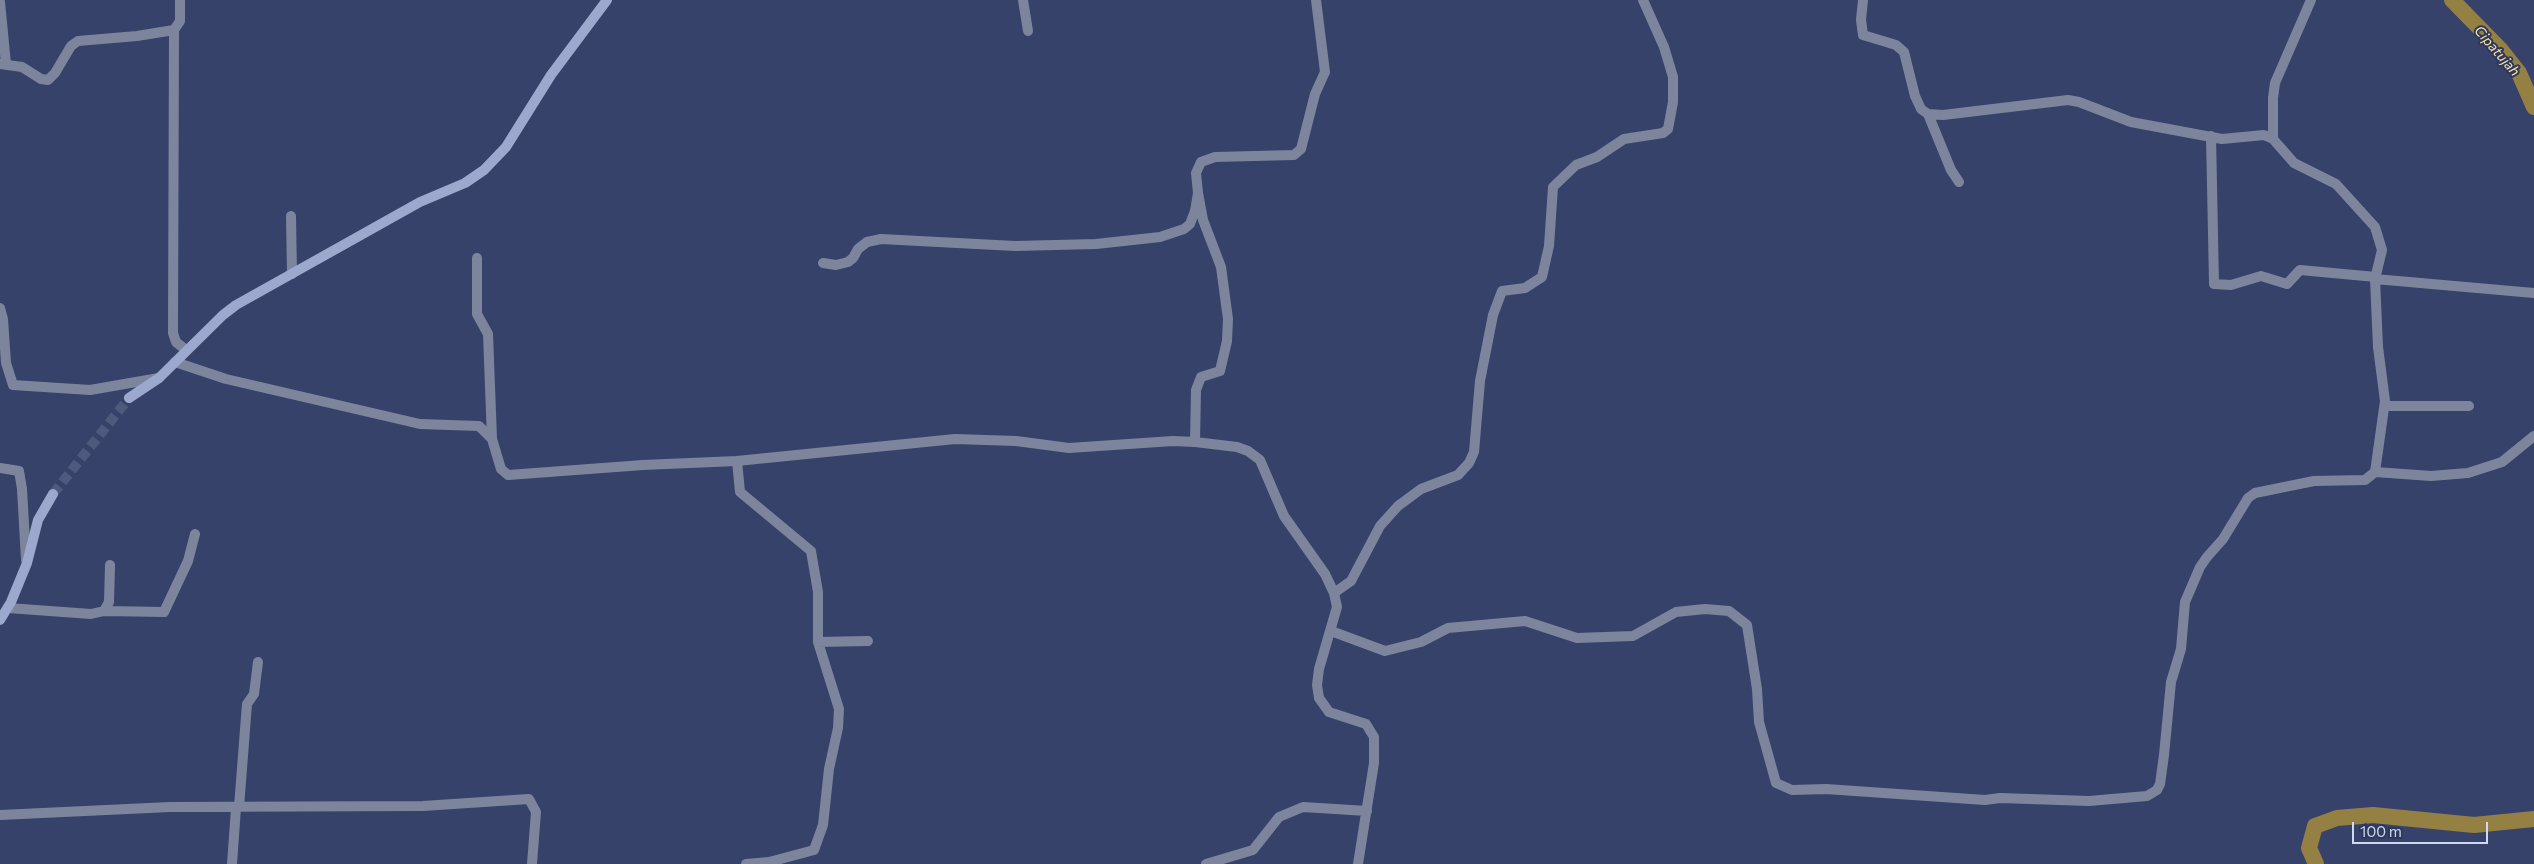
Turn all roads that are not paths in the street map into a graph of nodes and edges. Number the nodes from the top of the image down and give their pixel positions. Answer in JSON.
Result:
{"nodes":[{"id":1,"x":180,"y":0,"type":"edge"},
{"id":2,"x":607,"y":0,"type":"edge"},
{"id":3,"x":1023,"y":0,"type":"edge"},
{"id":4,"x":1316,"y":0,"type":"edge"},
{"id":5,"x":1643,"y":0,"type":"edge"},
{"id":6,"x":1863,"y":0,"type":"edge"},
{"id":7,"x":2311,"y":0,"type":"edge"},
{"id":8,"x":0,"y":2,"type":"edge"},
{"id":9,"x":174,"y":30,"type":"junction"},
{"id":10,"x":1028,"y":31,"type":"dead end"},
{"id":11,"x":3,"y":64,"type":"edge"},
{"id":12,"x":1928,"y":114,"type":"junction"},
{"id":13,"x":2211,"y":136,"type":"junction"},
{"id":14,"x":2273,"y":139,"type":"junction"},
{"id":15,"x":1959,"y":182,"type":"dead end"},
{"id":16,"x":1198,"y":193,"type":"junction"},
{"id":17,"x":291,"y":216,"type":"dead end"},
{"id":18,"x":477,"y":258,"type":"dead end"},
{"id":19,"x":823,"y":263,"type":"dead end"},
{"id":20,"x":292,"y":274,"type":"junction"},
{"id":21,"x":2376,"y":278,"type":"junction"},
{"id":22,"x":2534,"y":293,"type":"edge"},
{"id":23,"x":0,"y":308,"type":"edge"},
{"id":24,"x":186,"y":350,"type":"junction"},
{"id":25,"x":175,"y":362,"type":"junction"},
{"id":26,"x":159,"y":378,"type":"junction"},
{"id":27,"x":129,"y":398,"type":"tunnel mouth"},
{"id":28,"x":2385,"y":406,"type":"junction"},
{"id":29,"x":2470,"y":406,"type":"dead end"},
{"id":30,"x":2534,"y":436,"type":"edge"},
{"id":31,"x":492,"y":439,"type":"junction"},
{"id":32,"x":1195,"y":442,"type":"junction"},
{"id":33,"x":737,"y":461,"type":"junction"},
{"id":34,"x":0,"y":468,"type":"edge"},
{"id":35,"x":2375,"y":472,"type":"junction"},
{"id":36,"x":53,"y":494,"type":"tunnel mouth"},
{"id":37,"x":196,"y":534,"type":"dead end"},
{"id":38,"x":27,"y":563,"type":"junction"},
{"id":39,"x":110,"y":565,"type":"dead end"},
{"id":40,"x":1334,"y":593,"type":"junction"},
{"id":41,"x":8,"y":608,"type":"junction"},
{"id":42,"x":104,"y":612,"type":"junction"},
{"id":43,"x":0,"y":620,"type":"edge"},
{"id":44,"x":1331,"y":631,"type":"junction"},
{"id":45,"x":868,"y":641,"type":"dead end"},
{"id":46,"x":818,"y":642,"type":"junction"},
{"id":47,"x":258,"y":662,"type":"dead end"},
{"id":48,"x":238,"y":808,"type":"junction"},
{"id":49,"x":1367,"y":811,"type":"junction"},
{"id":50,"x":0,"y":815,"type":"edge"},
{"id":51,"x":232,"y":864,"type":"edge"},
{"id":52,"x":532,"y":864,"type":"edge"},
{"id":53,"x":746,"y":864,"type":"edge"},
{"id":54,"x":1206,"y":864,"type":"edge"},
{"id":55,"x":1358,"y":864,"type":"edge"}],
"edges":[{"from":1,"to":9,"type":"street"},
{"from":2,"to":20,"type":"street"},
{"from":3,"to":10,"type":"street"},
{"from":4,"to":16,"type":"street"},
{"from":5,"to":40,"type":"street"},
{"from":6,"to":12,"type":"street"},
{"from":7,"to":14,"type":"street"},
{"from":8,"to":11,"type":"street"},
{"from":9,"to":11,"type":"street"},
{"from":9,"to":24,"type":"street"},
{"from":12,"to":13,"type":"street"},
{"from":12,"to":15,"type":"street"},
{"from":13,"to":14,"type":"street"},
{"from":13,"to":21,"type":"street"},
{"from":14,"to":21,"type":"street"},
{"from":16,"to":19,"type":"street"},
{"from":16,"to":32,"type":"street"},
{"from":17,"to":20,"type":"street"},
{"from":18,"to":31,"type":"street"},
{"from":20,"to":24,"type":"street"},
{"from":21,"to":22,"type":"street"},
{"from":21,"to":28,"type":"street"},
{"from":23,"to":26,"type":"street"},
{"from":24,"to":25,"type":"street"},
{"from":25,"to":26,"type":"street"},
{"from":25,"to":31,"type":"street"},
{"from":26,"to":27,"type":"street"},
{"from":28,"to":29,"type":"street"},
{"from":28,"to":35,"type":"street"},
{"from":30,"to":35,"type":"street"},
{"from":31,"to":33,"type":"street"},
{"from":32,"to":33,"type":"street"},
{"from":32,"to":40,"type":"street"},
{"from":33,"to":46,"type":"street"},
{"from":34,"to":38,"type":"street"},
{"from":35,"to":44,"type":"street"},
{"from":36,"to":38,"type":"street"},
{"from":37,"to":42,"type":"street"},
{"from":38,"to":41,"type":"street"},
{"from":39,"to":42,"type":"street"},
{"from":40,"to":44,"type":"street"},
{"from":41,"to":42,"type":"street"},
{"from":41,"to":43,"type":"street"},
{"from":44,"to":49,"type":"street"},
{"from":45,"to":46,"type":"street"},
{"from":46,"to":53,"type":"street"},
{"from":47,"to":48,"type":"street"},
{"from":48,"to":50,"type":"street"},
{"from":48,"to":51,"type":"street"},
{"from":48,"to":52,"type":"street"},
{"from":49,"to":54,"type":"street"},
{"from":49,"to":55,"type":"street"}]}
